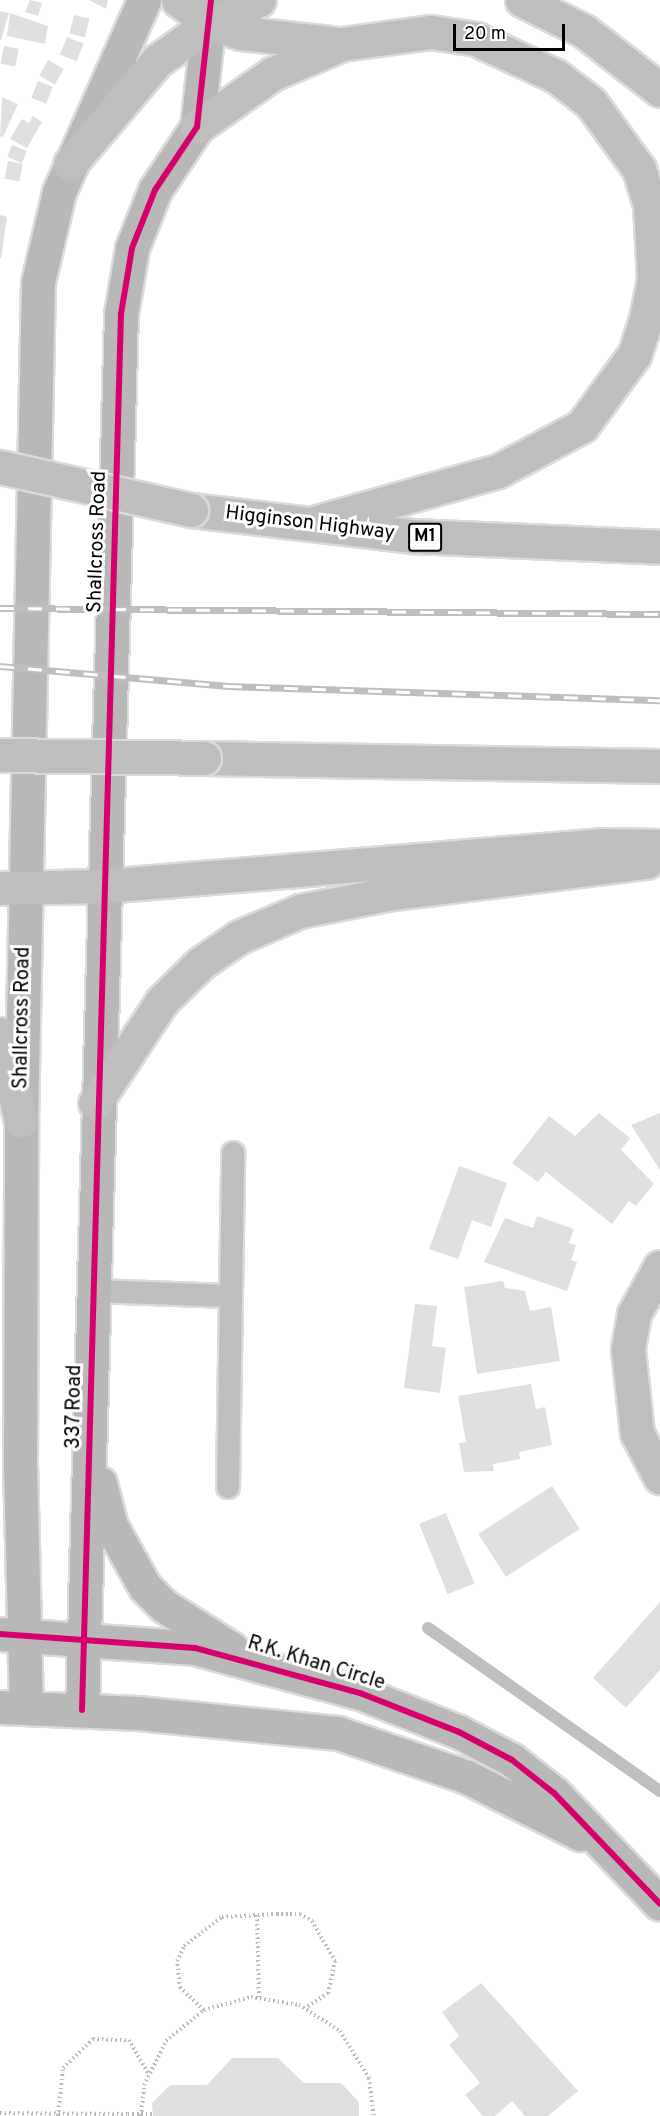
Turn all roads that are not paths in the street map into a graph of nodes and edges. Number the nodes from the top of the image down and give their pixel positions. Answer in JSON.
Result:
{"nodes":[{"id":1,"x":144,"y":0,"type":"edge"},
{"id":2,"x":178,"y":0,"type":"edge"},
{"id":3,"x":259,"y":0,"type":"edge"},
{"id":4,"x":522,"y":0,"type":"edge"},
{"id":5,"x":211,"y":12,"type":"edge"},
{"id":6,"x":342,"y":44,"type":"junction"},
{"id":7,"x":660,"y":90,"type":"edge"},
{"id":8,"x":197,"y":127,"type":"junction"},
{"id":9,"x":70,"y":164,"type":"junction"},
{"id":10,"x":0,"y":467,"type":"edge"},
{"id":11,"x":310,"y":524,"type":"junction"},
{"id":12,"x":660,"y":547,"type":"edge"},
{"id":13,"x":0,"y":755,"type":"edge"},
{"id":14,"x":660,"y":766,"type":"edge"},
{"id":15,"x":660,"y":846,"type":"edge"},
{"id":16,"x":660,"y":861,"type":"edge"},
{"id":17,"x":103,"y":886,"type":"junction"},
{"id":18,"x":13,"y":888,"type":"edge"},
{"id":19,"x":0,"y":1034,"type":"edge"},
{"id":20,"x":95,"y":1103,"type":"junction"},
{"id":21,"x":21,"y":1121,"type":"junction"},
{"id":22,"x":233,"y":1152,"type":"dead end"},
{"id":23,"x":660,"y":1267,"type":"edge"},
{"id":24,"x":93,"y":1291,"type":"junction"},
{"id":25,"x":231,"y":1296,"type":"junction"},
{"id":26,"x":91,"y":1444,"type":"junction"},
{"id":27,"x":20,"y":1467,"type":"junction"},
{"id":28,"x":660,"y":1477,"type":"edge"},
{"id":29,"x":228,"y":1487,"type":"dead end"},
{"id":30,"x":0,"y":1502,"type":"edge"},
{"id":31,"x":13,"y":1635,"type":"edge"},
{"id":32,"x":84,"y":1639,"type":"junction"},
{"id":33,"x":250,"y":1660,"type":"junction"},
{"id":34,"x":13,"y":1708,"type":"edge"},
{"id":35,"x":82,"y":1710,"type":"junction"},
{"id":36,"x":608,"y":1850,"type":"junction"},
{"id":37,"x":660,"y":1904,"type":"edge"}],
"edges":[{"from":1,"to":9,"type":"street","name":"Shallcross Road"},
{"from":2,"to":5,"type":"main road"},
{"from":3,"to":5,"type":"main road"},
{"from":4,"to":7,"type":"main road"},
{"from":5,"to":6,"type":"main road"},
{"from":5,"to":8,"type":"street","name":"Shallcross Road"},
{"from":5,"to":9,"type":"main road"},
{"from":6,"to":8,"type":"main road"},
{"from":6,"to":11,"type":"main road"},
{"from":8,"to":17,"type":"street","name":"Shallcross Road"},
{"from":9,"to":18,"type":"street","name":"Shallcross Road"},
{"from":10,"to":11,"type":"main road","name":"Higginson Highway","number":"M1","bridge":true},
{"from":11,"to":12,"type":"main road","name":"Higginson Highway","number":"M1"},
{"from":13,"to":14,"type":"main road","bridge":true},
{"from":15,"to":17,"type":"main road"},
{"from":16,"to":20,"type":"main road"},
{"from":17,"to":18,"type":"main road"},
{"from":17,"to":20,"type":"street","name":"Shallcross Road"},
{"from":18,"to":21,"type":"street","name":"Shallcross Road"},
{"from":19,"to":21,"type":"main road"},
{"from":20,"to":24,"type":"street","name":"337 Road"},
{"from":21,"to":27,"type":"street"},
{"from":22,"to":25,"type":"lane"},
{"from":23,"to":28,"type":"main road"},
{"from":24,"to":25,"type":"lane"},
{"from":24,"to":26,"type":"street","name":"337 Road"},
{"from":25,"to":29,"type":"lane"},
{"from":26,"to":32,"type":"street","name":"337 Road"},
{"from":26,"to":33,"type":"street"},
{"from":27,"to":30,"type":"street"},
{"from":27,"to":31,"type":"street"},
{"from":31,"to":32,"type":"street","name":"R.K. Khan Circle"},
{"from":31,"to":34,"type":"street"},
{"from":32,"to":33,"type":"street","name":"R.K. Khan Circle"},
{"from":32,"to":35,"type":"street","name":"337 Road"},
{"from":33,"to":36,"type":"street","name":"R.K. Khan Circle"},
{"from":34,"to":35,"type":"street","name":"R.K. Khan Circle"},
{"from":35,"to":36,"type":"street","name":"R.K. Khan Circle"},
{"from":36,"to":37,"type":"street","name":"R.K. Khan Circle"}]}
